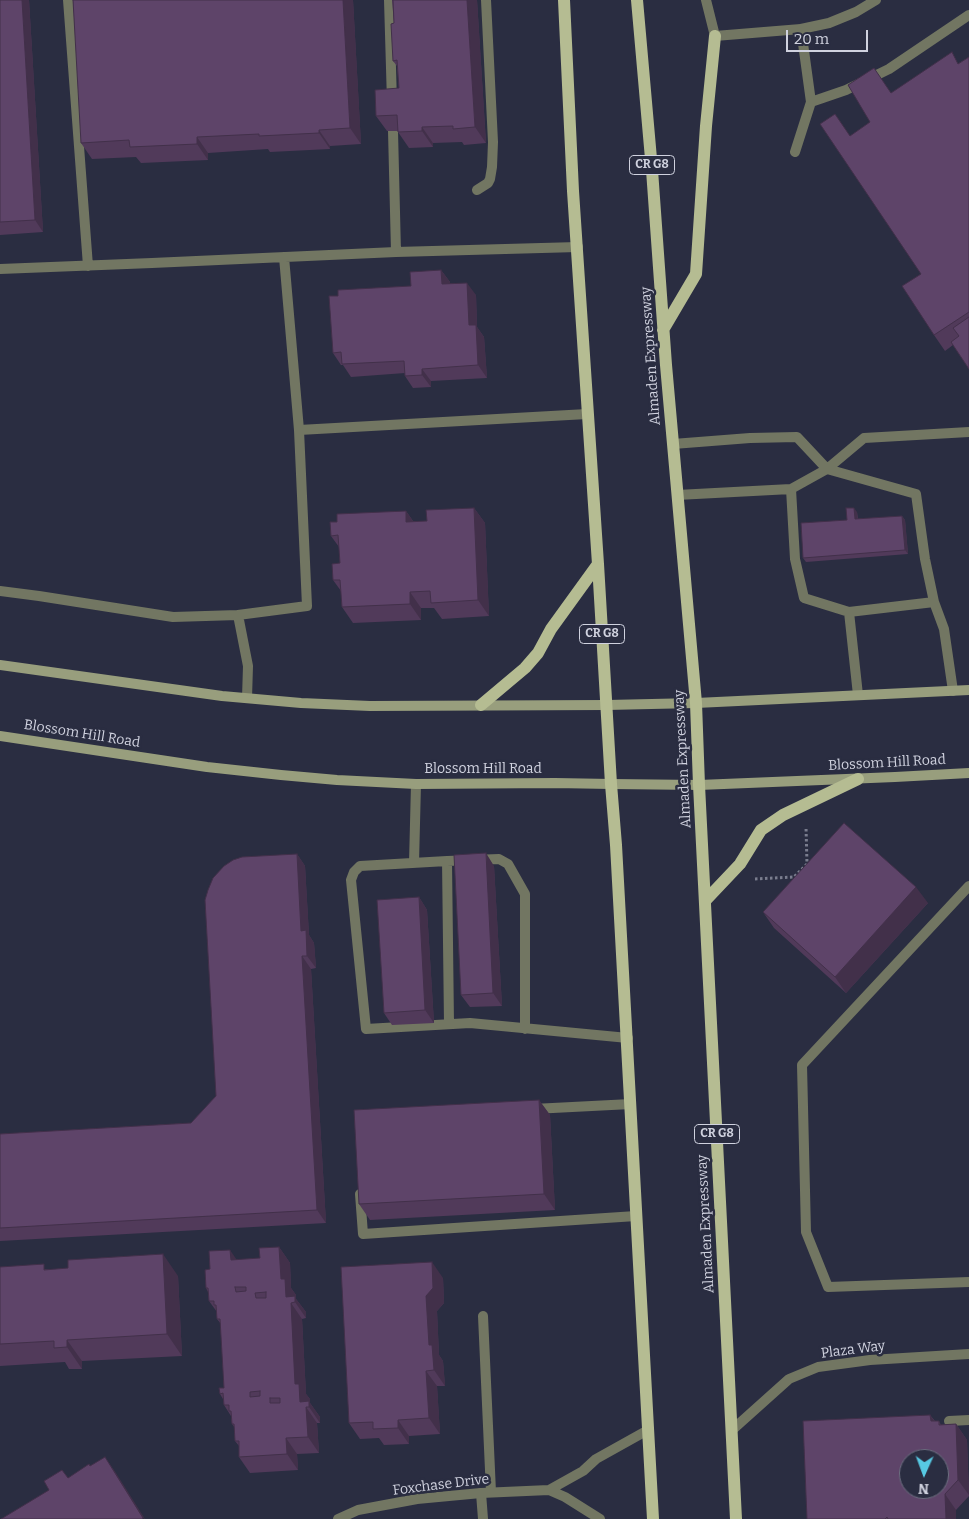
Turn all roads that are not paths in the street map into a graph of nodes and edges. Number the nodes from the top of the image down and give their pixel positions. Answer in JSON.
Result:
{"nodes":[{"id":1,"x":68,"y":0,"type":"edge"},
{"id":2,"x":389,"y":0,"type":"edge"},
{"id":3,"x":486,"y":0,"type":"edge"},
{"id":4,"x":564,"y":0,"type":"edge"},
{"id":5,"x":637,"y":0,"type":"edge"},
{"id":6,"x":706,"y":0,"type":"edge"},
{"id":7,"x":876,"y":0,"type":"edge"},
{"id":8,"x":969,"y":14,"type":"edge"},
{"id":9,"x":800,"y":29,"type":"junction"},
{"id":10,"x":715,"y":36,"type":"junction"},
{"id":11,"x":811,"y":102,"type":"junction"},
{"id":12,"x":392,"y":105,"type":"edge"},
{"id":13,"x":393,"y":131,"type":"edge"},
{"id":14,"x":795,"y":152,"type":"dead end"},
{"id":15,"x":477,"y":190,"type":"dead end"},
{"id":16,"x":578,"y":247,"type":"junction"},
{"id":17,"x":396,"y":252,"type":"junction"},
{"id":18,"x":284,"y":257,"type":"junction"},
{"id":19,"x":88,"y":266,"type":"junction"},
{"id":20,"x":0,"y":269,"type":"edge"},
{"id":21,"x":663,"y":330,"type":"junction"},
{"id":22,"x":587,"y":414,"type":"junction"},
{"id":23,"x":299,"y":430,"type":"junction"},
{"id":24,"x":969,"y":432,"type":"edge"},
{"id":25,"x":672,"y":444,"type":"junction"},
{"id":26,"x":827,"y":468,"type":"junction"},
{"id":27,"x":791,"y":489,"type":"junction"},
{"id":28,"x":677,"y":495,"type":"junction"},
{"id":29,"x":598,"y":564,"type":"junction"},
{"id":30,"x":0,"y":591,"type":"edge"},
{"id":31,"x":934,"y":602,"type":"junction"},
{"id":32,"x":849,"y":612,"type":"junction"},
{"id":33,"x":238,"y":615,"type":"junction"},
{"id":34,"x":0,"y":665,"type":"edge"},
{"id":35,"x":969,"y":690,"type":"edge"},
{"id":36,"x":953,"y":691,"type":"junction"},
{"id":37,"x":858,"y":696,"type":"junction"},
{"id":38,"x":248,"y":698,"type":"junction"},
{"id":39,"x":696,"y":703,"type":"junction"},
{"id":40,"x":481,"y":705,"type":"junction"},
{"id":41,"x":607,"y":705,"type":"junction"},
{"id":42,"x":0,"y":736,"type":"edge"},
{"id":43,"x":969,"y":773,"type":"edge"},
{"id":44,"x":858,"y":779,"type":"junction"},
{"id":45,"x":416,"y":784,"type":"junction"},
{"id":46,"x":611,"y":784,"type":"junction"},
{"id":47,"x":699,"y":785,"type":"junction"},
{"id":48,"x":447,"y":861,"type":"junction"},
{"id":49,"x":414,"y":863,"type":"junction"},
{"id":50,"x":969,"y":886,"type":"edge"},
{"id":51,"x":705,"y":901,"type":"junction"},
{"id":52,"x":449,"y":1024,"type":"junction"},
{"id":53,"x":525,"y":1029,"type":"junction"},
{"id":54,"x":628,"y":1038,"type":"junction"},
{"id":55,"x":631,"y":1104,"type":"junction"},
{"id":56,"x":522,"y":1110,"type":"edge"},
{"id":57,"x":360,"y":1186,"type":"edge"},
{"id":58,"x":636,"y":1216,"type":"junction"},
{"id":59,"x":969,"y":1282,"type":"edge"},
{"id":60,"x":484,"y":1316,"type":"dead end"},
{"id":61,"x":969,"y":1354,"type":"edge"},
{"id":62,"x":969,"y":1420,"type":"edge"},
{"id":63,"x":949,"y":1421,"type":"dead end"},
{"id":64,"x":648,"y":1430,"type":"junction"},
{"id":65,"x":732,"y":1431,"type":"junction"},
{"id":66,"x":549,"y":1490,"type":"junction"},
{"id":67,"x":486,"y":1493,"type":"junction"},
{"id":68,"x":338,"y":1519,"type":"edge"},
{"id":69,"x":483,"y":1519,"type":"edge"},
{"id":70,"x":600,"y":1519,"type":"edge"},
{"id":71,"x":653,"y":1519,"type":"edge"},
{"id":72,"x":736,"y":1519,"type":"edge"}],
"edges":[{"from":1,"to":19,"type":"street"},
{"from":2,"to":12,"type":"street"},
{"from":3,"to":15,"type":"street"},
{"from":4,"to":16,"type":"main road","number":"CR G8"},
{"from":5,"to":21,"type":"main road","name":"Almaden Expressway","number":"CR G8"},
{"from":6,"to":10,"type":"street"},
{"from":7,"to":9,"type":"street"},
{"from":8,"to":11,"type":"street"},
{"from":9,"to":10,"type":"street"},
{"from":9,"to":11,"type":"street"},
{"from":10,"to":21,"type":"main road"},
{"from":11,"to":14,"type":"street"},
{"from":13,"to":17,"type":"street"},
{"from":16,"to":17,"type":"street"},
{"from":16,"to":22,"type":"main road","number":"CR G8"},
{"from":17,"to":18,"type":"street"},
{"from":18,"to":19,"type":"street"},
{"from":18,"to":23,"type":"street"},
{"from":19,"to":20,"type":"street"},
{"from":21,"to":25,"type":"main road","name":"Almaden Expressway","number":"CR G8"},
{"from":22,"to":23,"type":"street"},
{"from":22,"to":29,"type":"main road","number":"CR G8"},
{"from":23,"to":33,"type":"street"},
{"from":24,"to":26,"type":"street"},
{"from":25,"to":26,"type":"street"},
{"from":25,"to":28,"type":"main road","name":"Almaden Expressway","number":"CR G8"},
{"from":26,"to":27,"type":"street"},
{"from":26,"to":31,"type":"street"},
{"from":27,"to":28,"type":"street"},
{"from":27,"to":32,"type":"street"},
{"from":28,"to":39,"type":"main road","name":"Almaden Expressway","number":"CR G8"},
{"from":29,"to":40,"type":"main road"},
{"from":29,"to":41,"type":"main road","number":"CR G8"},
{"from":30,"to":33,"type":"street"},
{"from":31,"to":32,"type":"street"},
{"from":31,"to":36,"type":"street"},
{"from":32,"to":37,"type":"street"},
{"from":33,"to":38,"type":"street"},
{"from":34,"to":38,"type":"main road"},
{"from":35,"to":36,"type":"main road"},
{"from":36,"to":37,"type":"main road"},
{"from":37,"to":39,"type":"main road"},
{"from":38,"to":40,"type":"main road"},
{"from":39,"to":41,"type":"main road"},
{"from":39,"to":47,"type":"main road","name":"Almaden Expressway","number":"CR G8"},
{"from":40,"to":41,"type":"main road"},
{"from":41,"to":46,"type":"main road","number":"CR G8"},
{"from":42,"to":45,"type":"main road","name":"Blossom Hill Road"},
{"from":43,"to":44,"type":"main road","name":"Blossom Hill Road"},
{"from":44,"to":47,"type":"main road","name":"Blossom Hill Road"},
{"from":44,"to":51,"type":"main road"},
{"from":45,"to":46,"type":"main road","name":"Blossom Hill Road"},
{"from":45,"to":49,"type":"street"},
{"from":46,"to":47,"type":"main road","name":"Blossom Hill Road"},
{"from":46,"to":54,"type":"main road","number":"CR G8"},
{"from":47,"to":51,"type":"main road","name":"Almaden Expressway","number":"CR G8"},
{"from":48,"to":49,"type":"street"},
{"from":48,"to":52,"type":"street"},
{"from":48,"to":53,"type":"street"},
{"from":49,"to":52,"type":"street"},
{"from":50,"to":59,"type":"street"},
{"from":51,"to":65,"type":"main road","name":"Almaden Expressway","number":"CR G8"},
{"from":52,"to":53,"type":"street"},
{"from":53,"to":54,"type":"street"},
{"from":54,"to":55,"type":"main road","number":"CR G8"},
{"from":55,"to":56,"type":"street"},
{"from":55,"to":58,"type":"main road","number":"CR G8"},
{"from":57,"to":58,"type":"street"},
{"from":58,"to":64,"type":"main road","number":"CR G8"},
{"from":60,"to":67,"type":"street"},
{"from":61,"to":65,"type":"street","name":"Plaza Way"},
{"from":62,"to":63,"type":"street"},
{"from":64,"to":66,"type":"street","name":"Foxchase Drive"},
{"from":64,"to":71,"type":"main road","number":"CR G8"},
{"from":65,"to":72,"type":"main road","name":"Almaden Expressway","number":"CR G8"},
{"from":66,"to":67,"type":"street","name":"Foxchase Drive"},
{"from":66,"to":70,"type":"street","name":"Foxchase Drive"},
{"from":67,"to":68,"type":"street","name":"Foxchase Drive"},
{"from":67,"to":69,"type":"street"}]}
